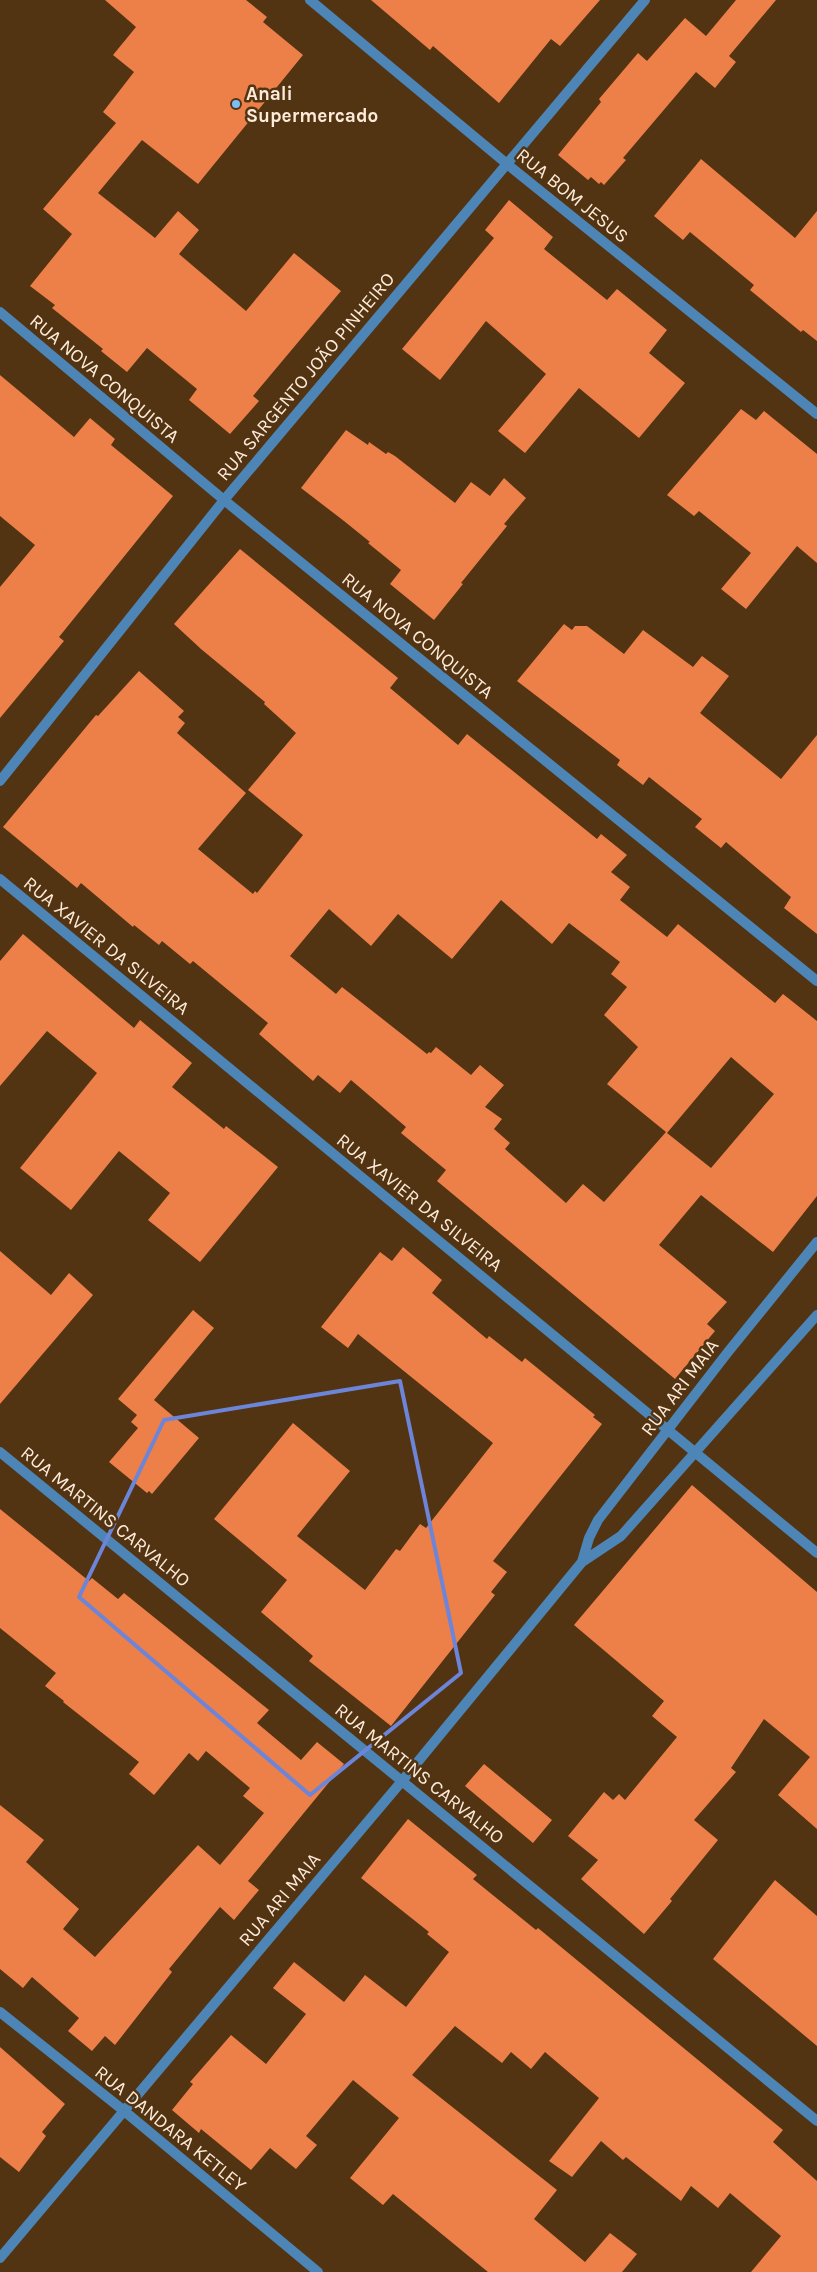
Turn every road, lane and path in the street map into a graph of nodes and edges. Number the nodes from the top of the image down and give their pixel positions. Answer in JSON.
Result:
{"nodes":[{"id":1,"x":310,"y":0,"type":"edge"},
{"id":2,"x":645,"y":0,"type":"edge"},
{"id":3,"x":507,"y":164,"type":"junction"},
{"id":4,"x":0,"y":312,"type":"edge"},
{"id":5,"x":817,"y":414,"type":"edge"},
{"id":6,"x":224,"y":500,"type":"junction"},
{"id":7,"x":0,"y":781,"type":"edge"},
{"id":8,"x":0,"y":879,"type":"edge"},
{"id":9,"x":817,"y":982,"type":"edge"},
{"id":10,"x":817,"y":1242,"type":"edge"},
{"id":11,"x":817,"y":1315,"type":"edge"},
{"id":12,"x":669,"y":1430,"type":"junction"},
{"id":13,"x":0,"y":1452,"type":"edge"},
{"id":14,"x":694,"y":1452,"type":"junction"},
{"id":15,"x":817,"y":1553,"type":"edge"},
{"id":16,"x":582,"y":1562,"type":"junction"},
{"id":17,"x":402,"y":1781,"type":"junction"},
{"id":18,"x":0,"y":2012,"type":"edge"},
{"id":19,"x":123,"y":2110,"type":"junction"},
{"id":20,"x":817,"y":2122,"type":"edge"},
{"id":21,"x":0,"y":2258,"type":"edge"},
{"id":22,"x":318,"y":2272,"type":"edge"}],
"edges":[{"from":1,"to":3,"type":"street","name":"RUA BOM JESUS"},
{"from":2,"to":3,"type":"street","name":"RUA SARGENTO JOÃO PINHEIRO"},
{"from":3,"to":5,"type":"street","name":"RUA BOM JESUS"},
{"from":3,"to":6,"type":"street","name":"RUA SARGENTO JOÃO PINHEIRO"},
{"from":4,"to":6,"type":"street","name":"RUA NOVA CONQUISTA"},
{"from":6,"to":7,"type":"street","name":"RUA SARGENTO JOÃO PINHEIRO"},
{"from":6,"to":9,"type":"street","name":"RUA NOVA CONQUISTA"},
{"from":8,"to":12,"type":"street","name":"RUA XAVIER DA SILVEIRA"},
{"from":10,"to":12,"type":"street","name":"RUA ARI MAIA"},
{"from":11,"to":14,"type":"street","name":"RUA ARI MAIA"},
{"from":12,"to":14,"type":"street","name":"RUA XAVIER DA SILVEIRA"},
{"from":12,"to":16,"type":"street","name":"RUA ARI MAIA"},
{"from":13,"to":17,"type":"street","name":"RUA MARTINS CARVALHO"},
{"from":14,"to":15,"type":"street","name":"RUA XAVIER DA SILVEIRA"},
{"from":14,"to":16,"type":"street","name":"RUA ARI MAIA"},
{"from":16,"to":17,"type":"street","name":"RUA ARI MAIA"},
{"from":17,"to":19,"type":"street","name":"RUA ARI MAIA"},
{"from":17,"to":20,"type":"street","name":"RUA MARTINS CARVALHO"},
{"from":18,"to":19,"type":"street","name":"RUA DANDARA KETLEY"},
{"from":19,"to":21,"type":"street","name":"RUA ARI MAIA"},
{"from":19,"to":22,"type":"street","name":"RUA DANDARA KETLEY"}]}
